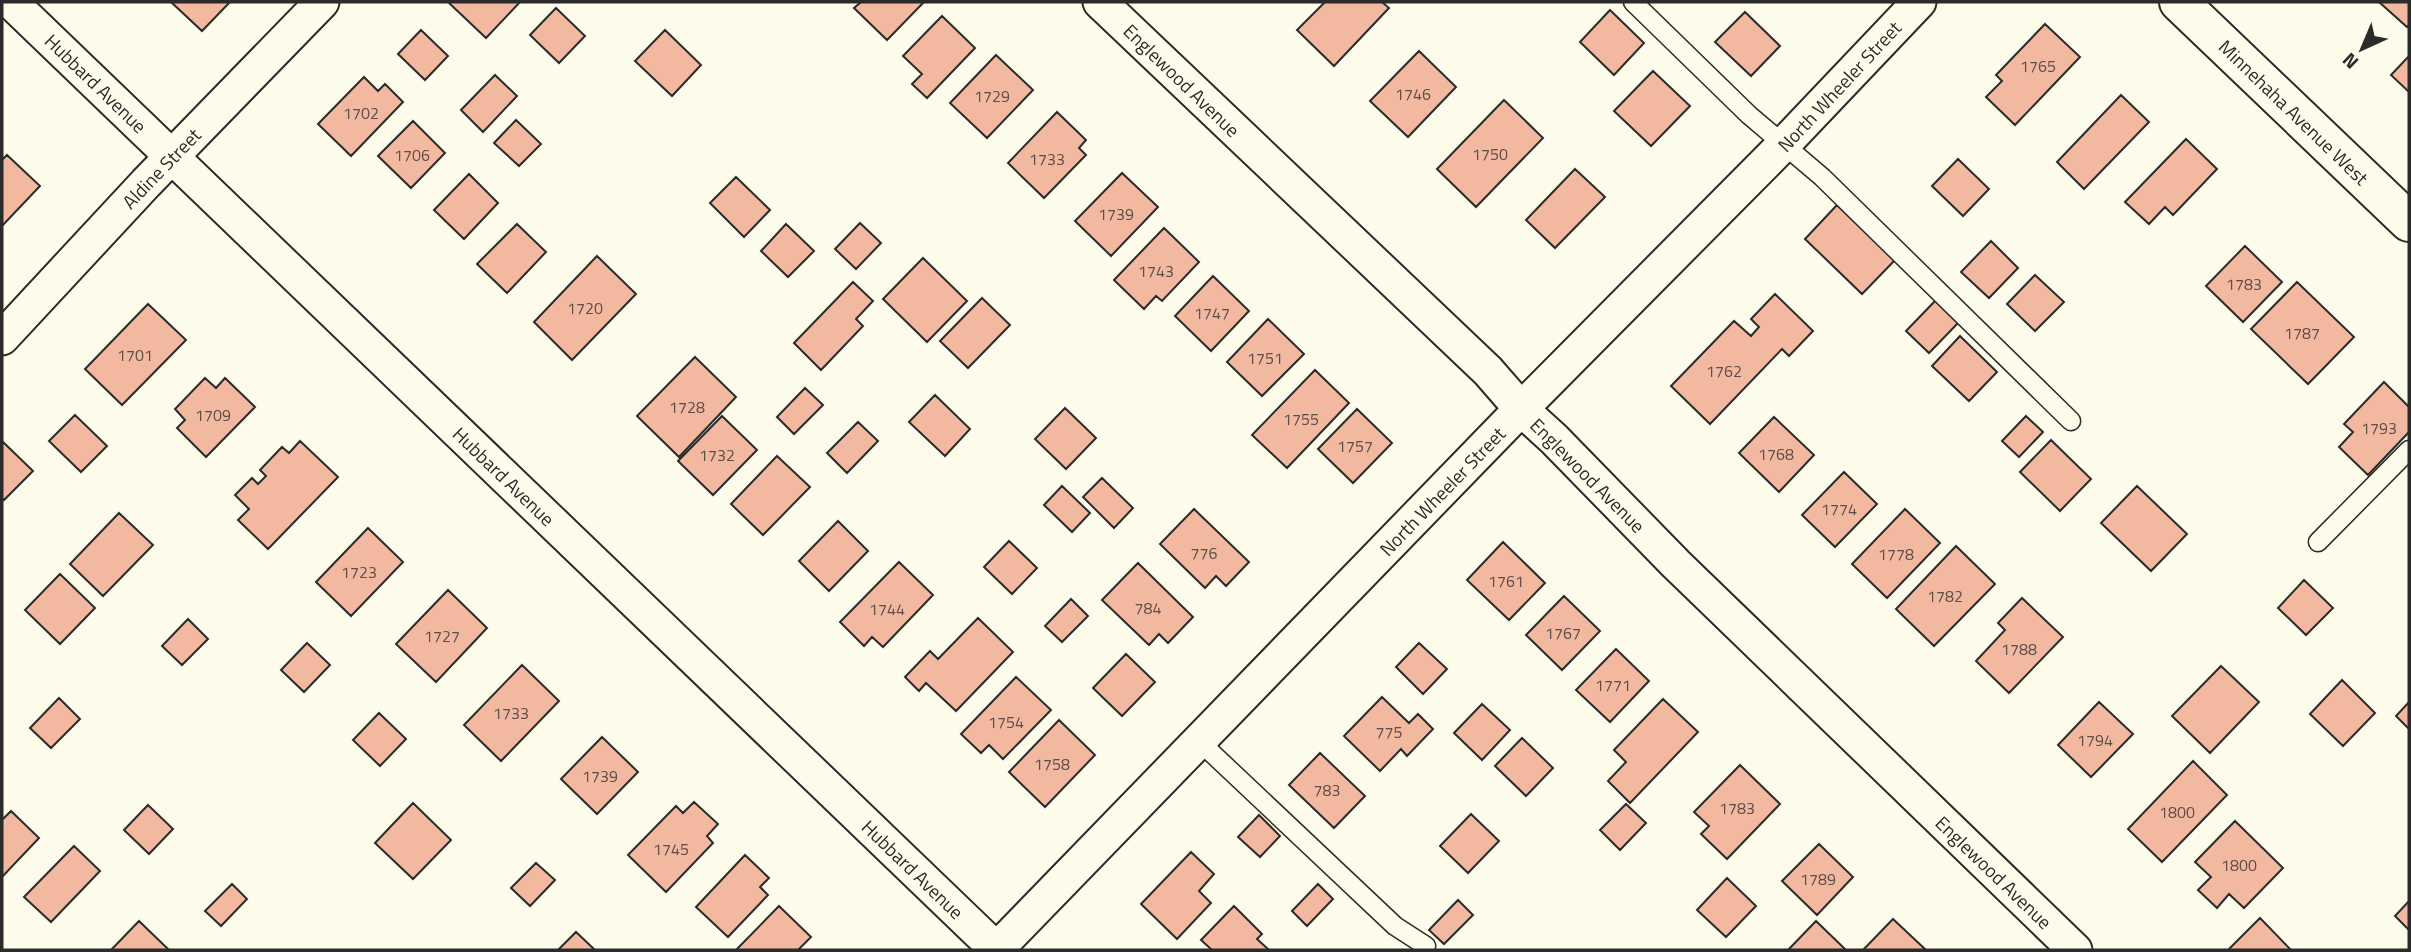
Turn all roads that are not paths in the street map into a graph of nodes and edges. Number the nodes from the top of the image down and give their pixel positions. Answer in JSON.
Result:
{"nodes":[{"id":1,"x":11,"y":2,"type":"edge"},
{"id":2,"x":323,"y":2,"type":"edge"},
{"id":3,"x":1100,"y":2,"type":"edge"},
{"id":4,"x":1633,"y":2,"type":"edge"},
{"id":5,"x":1919,"y":2,"type":"edge"},
{"id":6,"x":2179,"y":2,"type":"edge"},
{"id":7,"x":1785,"y":143,"type":"junction"},
{"id":8,"x":172,"y":157,"type":"junction"},
{"id":9,"x":2409,"y":222,"type":"edge"},
{"id":10,"x":2,"y":338,"type":"edge"},
{"id":11,"x":1521,"y":409,"type":"junction"},
{"id":12,"x":2071,"y":421,"type":"dead end"},
{"id":13,"x":2409,"y":450,"type":"edge"},
{"id":14,"x":2318,"y":542,"type":"dead end"},
{"id":15,"x":1199,"y":741,"type":"junction"},
{"id":16,"x":1426,"y":946,"type":"dead end"},
{"id":17,"x":997,"y":950,"type":"edge"},
{"id":18,"x":2075,"y":950,"type":"edge"}],
"edges":[{"from":1,"to":8,"type":"street","name":"Hubbard Avenue"},
{"from":2,"to":8,"type":"street","name":"Aldine Street"},
{"from":3,"to":11,"type":"street","name":"Englewood Avenue"},
{"from":4,"to":7,"type":"lane"},
{"from":5,"to":7,"type":"street","name":"North Wheeler Street"},
{"from":6,"to":9,"type":"street","name":"Minnehaha Avenue West"},
{"from":7,"to":11,"type":"street","name":"North Wheeler Street"},
{"from":7,"to":12,"type":"lane"},
{"from":8,"to":10,"type":"street","name":"Aldine Street"},
{"from":8,"to":17,"type":"street","name":"Hubbard Avenue"},
{"from":11,"to":15,"type":"street","name":"North Wheeler Street"},
{"from":11,"to":18,"type":"street","name":"Englewood Avenue"},
{"from":13,"to":14,"type":"lane"},
{"from":15,"to":16,"type":"lane"},
{"from":15,"to":17,"type":"street","name":"North Wheeler Street"}]}
